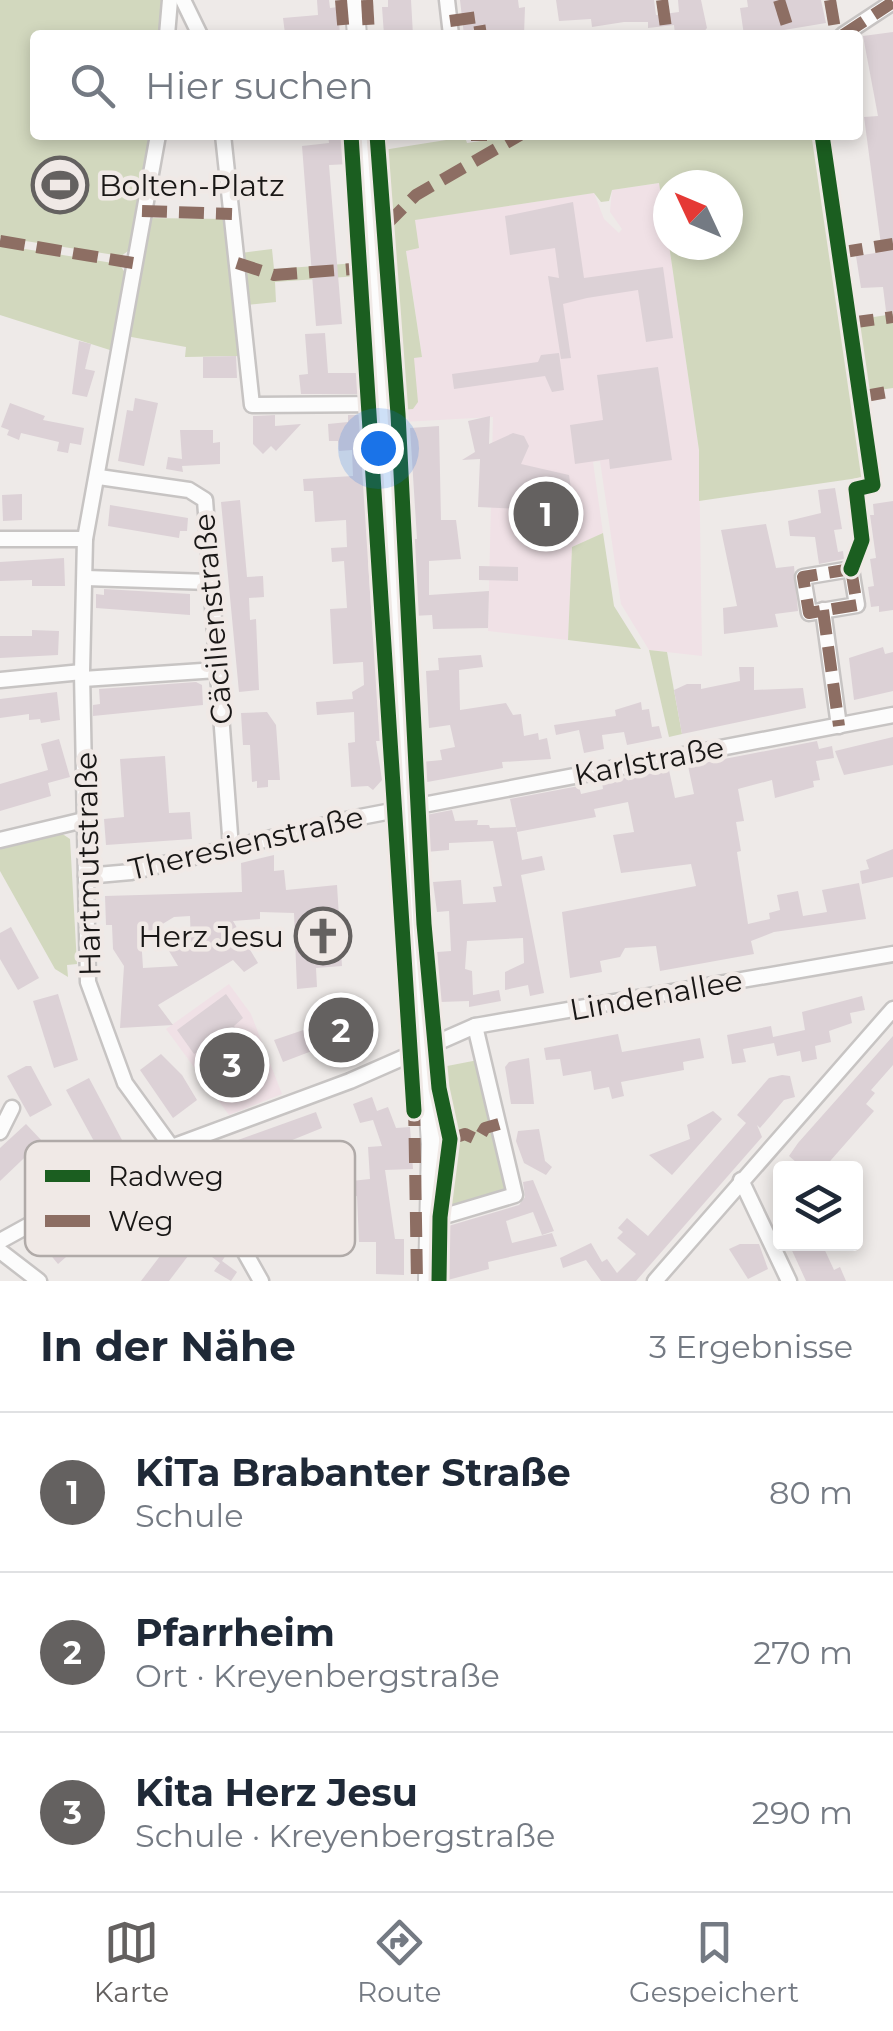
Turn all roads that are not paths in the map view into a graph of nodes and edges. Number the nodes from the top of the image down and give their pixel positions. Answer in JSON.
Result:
{"nodes":[{"id":1,"x":170,"y":0,"type":"edge"},
{"id":2,"x":184,"y":0,"type":"edge"},
{"id":3,"x":354,"y":0,"type":"edge"},
{"id":4,"x":447,"y":0,"type":"edge"},
{"id":5,"x":893,"y":2,"type":"edge"},
{"id":6,"x":167,"y":30,"type":"edge"},
{"id":7,"x":198,"y":30,"type":"edge"},
{"id":8,"x":357,"y":30,"type":"edge"},
{"id":9,"x":450,"y":30,"type":"edge"},
{"id":10,"x":851,"y":30,"type":"edge"},
{"id":11,"x":157,"y":140,"type":"edge"},
{"id":12,"x":223,"y":140,"type":"edge"},
{"id":13,"x":365,"y":140,"type":"edge"},
{"id":14,"x":383,"y":404,"type":"junction"},
{"id":15,"x":98,"y":476,"type":"junction"},
{"id":16,"x":0,"y":539,"type":"edge"},
{"id":17,"x":85,"y":539,"type":"junction"},
{"id":18,"x":86,"y":578,"type":"junction"},
{"id":19,"x":210,"y":582,"type":"junction"},
{"id":20,"x":824,"y":610,"type":"dead end"},
{"id":21,"x":217,"y":670,"type":"junction"},
{"id":22,"x":82,"y":676,"type":"junction"},
{"id":23,"x":0,"y":680,"type":"edge"},
{"id":24,"x":893,"y":715,"type":"edge"},
{"id":25,"x":839,"y":726,"type":"junction"},
{"id":26,"x":406,"y":808,"type":"junction"},
{"id":27,"x":88,"y":819,"type":"junction"},
{"id":28,"x":0,"y":840,"type":"edge"},
{"id":29,"x":231,"y":848,"type":"junction"},
{"id":30,"x":86,"y":876,"type":"junction"},
{"id":31,"x":893,"y":954,"type":"edge"},
{"id":32,"x":893,"y":1009,"type":"edge"},
{"id":33,"x":475,"y":1026,"type":"junction"},
{"id":34,"x":423,"y":1046,"type":"junction"},
{"id":35,"x":12,"y":1108,"type":"dead end"},
{"id":36,"x":0,"y":1132,"type":"edge"},
{"id":37,"x":164,"y":1141,"type":"edge"},
{"id":38,"x":188,"y":1141,"type":"edge"},
{"id":39,"x":741,"y":1180,"type":"junction"},
{"id":40,"x":431,"y":1220,"type":"junction"},
{"id":41,"x":25,"y":1226,"type":"edge"},
{"id":42,"x":0,"y":1240,"type":"edge"},
{"id":43,"x":0,"y":1251,"type":"edge"},
{"id":44,"x":247,"y":1256,"type":"edge"},
{"id":45,"x":38,"y":1281,"type":"edge"},
{"id":46,"x":261,"y":1281,"type":"edge"},
{"id":47,"x":428,"y":1281,"type":"edge"},
{"id":48,"x":655,"y":1281,"type":"edge"},
{"id":49,"x":788,"y":1281,"type":"edge"}],
"edges":[{"from":1,"to":6,"type":"street"},
{"from":2,"to":7,"type":"street"},
{"from":3,"to":8,"type":"main road"},
{"from":4,"to":9,"type":"street"},
{"from":5,"to":10,"type":"street"},
{"from":11,"to":15,"type":"street","name":"Hartmutstraße"},
{"from":12,"to":14,"type":"street"},
{"from":13,"to":14,"type":"main road"},
{"from":14,"to":26,"type":"main road"},
{"from":15,"to":17,"type":"street","name":"Hartmutstraße"},
{"from":15,"to":19,"type":"street","name":"Cäcilienstraße"},
{"from":16,"to":17,"type":"street"},
{"from":17,"to":18,"type":"street","name":"Hartmutstraße"},
{"from":18,"to":19,"type":"street"},
{"from":18,"to":22,"type":"street","name":"Hartmutstraße"},
{"from":19,"to":21,"type":"street","name":"Cäcilienstraße"},
{"from":20,"to":25,"type":"street"},
{"from":21,"to":22,"type":"street"},
{"from":21,"to":29,"type":"street","name":"Cäcilienstraße"},
{"from":22,"to":23,"type":"street"},
{"from":22,"to":27,"type":"street","name":"Hartmutstraße"},
{"from":24,"to":25,"type":"street","name":"Karlstraße"},
{"from":25,"to":26,"type":"street","name":"Karlstraße"},
{"from":26,"to":29,"type":"street","name":"Theresienstraße"},
{"from":26,"to":34,"type":"main road"},
{"from":27,"to":28,"type":"street"},
{"from":27,"to":30,"type":"street","name":"Hartmutstraße"},
{"from":29,"to":30,"type":"street","name":"Theresienstraße"},
{"from":30,"to":37,"type":"street","name":"Hartmutstraße"},
{"from":31,"to":33,"type":"street","name":"Lindenallee"},
{"from":32,"to":39,"type":"street"},
{"from":33,"to":34,"type":"street","name":"Lindenallee"},
{"from":33,"to":40,"type":"street"},
{"from":34,"to":38,"type":"street","name":"Lindenallee"},
{"from":34,"to":40,"type":"main road"},
{"from":35,"to":36,"type":"street"},
{"from":39,"to":48,"type":"street"},
{"from":39,"to":49,"type":"street"},
{"from":40,"to":47,"type":"main road"},
{"from":41,"to":42,"type":"street","name":"Lindenallee"},
{"from":43,"to":45,"type":"street"},
{"from":44,"to":46,"type":"street","name":"Hartmutstraße"}]}
